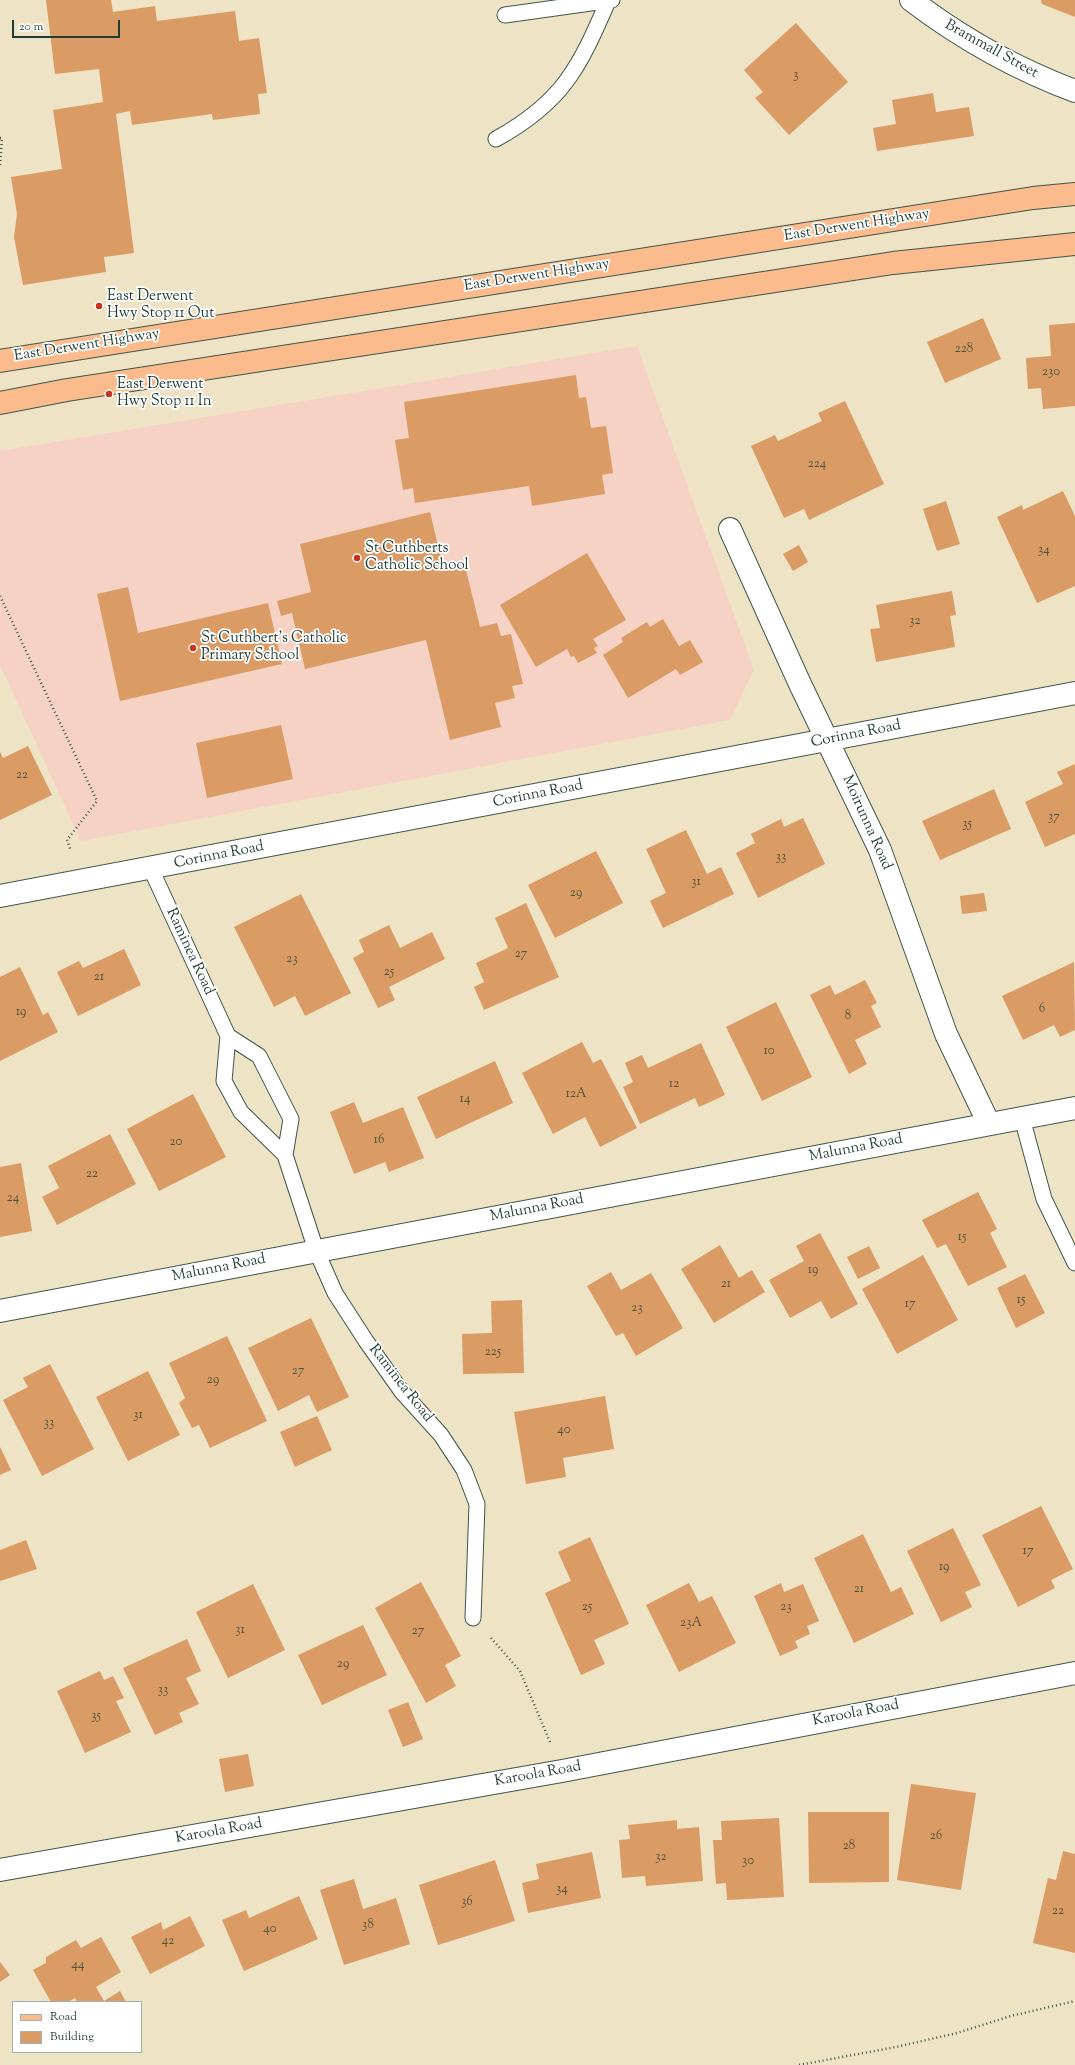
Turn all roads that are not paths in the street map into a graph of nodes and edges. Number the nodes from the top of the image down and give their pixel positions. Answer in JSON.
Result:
{"nodes":[{"id":1,"x":911,"y":0,"type":"edge"},
{"id":2,"x":610,"y":1,"type":"edge"},
{"id":3,"x":505,"y":15,"type":"dead end"},
{"id":4,"x":1075,"y":91,"type":"edge"},
{"id":5,"x":496,"y":139,"type":"dead end"},
{"id":6,"x":1075,"y":194,"type":"edge"},
{"id":7,"x":1075,"y":244,"type":"edge"},
{"id":8,"x":0,"y":360,"type":"edge"},
{"id":9,"x":0,"y":403,"type":"edge"},
{"id":10,"x":730,"y":529,"type":"dead end"},
{"id":11,"x":1075,"y":693,"type":"edge"},
{"id":12,"x":828,"y":740,"type":"junction"},
{"id":13,"x":151,"y":869,"type":"junction"},
{"id":14,"x":0,"y":896,"type":"edge"},
{"id":15,"x":228,"y":1036,"type":"junction"},
{"id":16,"x":1075,"y":1108,"type":"edge"},
{"id":17,"x":1022,"y":1118,"type":"junction"},
{"id":18,"x":989,"y":1124,"type":"junction"},
{"id":19,"x":285,"y":1155,"type":"junction"},
{"id":20,"x":316,"y":1250,"type":"junction"},
{"id":21,"x":1075,"y":1262,"type":"edge"},
{"id":22,"x":0,"y":1311,"type":"edge"},
{"id":23,"x":473,"y":1618,"type":"road end"},
{"id":24,"x":1075,"y":1673,"type":"edge"},
{"id":25,"x":0,"y":1870,"type":"edge"}],
"edges":[{"from":1,"to":4,"type":"street","name":"Brammall Street"},
{"from":2,"to":3,"type":"lane"},
{"from":2,"to":5,"type":"lane"},
{"from":6,"to":8,"type":"main road","name":"East Derwent Highway"},
{"from":7,"to":9,"type":"main road"},
{"from":10,"to":12,"type":"street","name":"Moirunna Road"},
{"from":11,"to":12,"type":"street","name":"Corinna Road"},
{"from":12,"to":13,"type":"street","name":"Corinna Road"},
{"from":12,"to":18,"type":"street","name":"Moirunna Road"},
{"from":13,"to":14,"type":"street","name":"Corinna Road"},
{"from":13,"to":15,"type":"lane","name":"Raminea Road"},
{"from":15,"to":19,"type":"lane","name":"Raminea Road"},
{"from":15,"to":19,"type":"lane","name":"Raminea Road"},
{"from":16,"to":17,"type":"street","name":"Malunna Road"},
{"from":17,"to":18,"type":"street","name":"Malunna Road"},
{"from":17,"to":21,"type":"lane"},
{"from":18,"to":20,"type":"street","name":"Malunna Road"},
{"from":19,"to":20,"type":"lane","name":"Raminea Road"},
{"from":20,"to":22,"type":"street","name":"Malunna Road"},
{"from":20,"to":23,"type":"lane","name":"Raminea Road"},
{"from":24,"to":25,"type":"street","name":"Karoola Road"}]}
